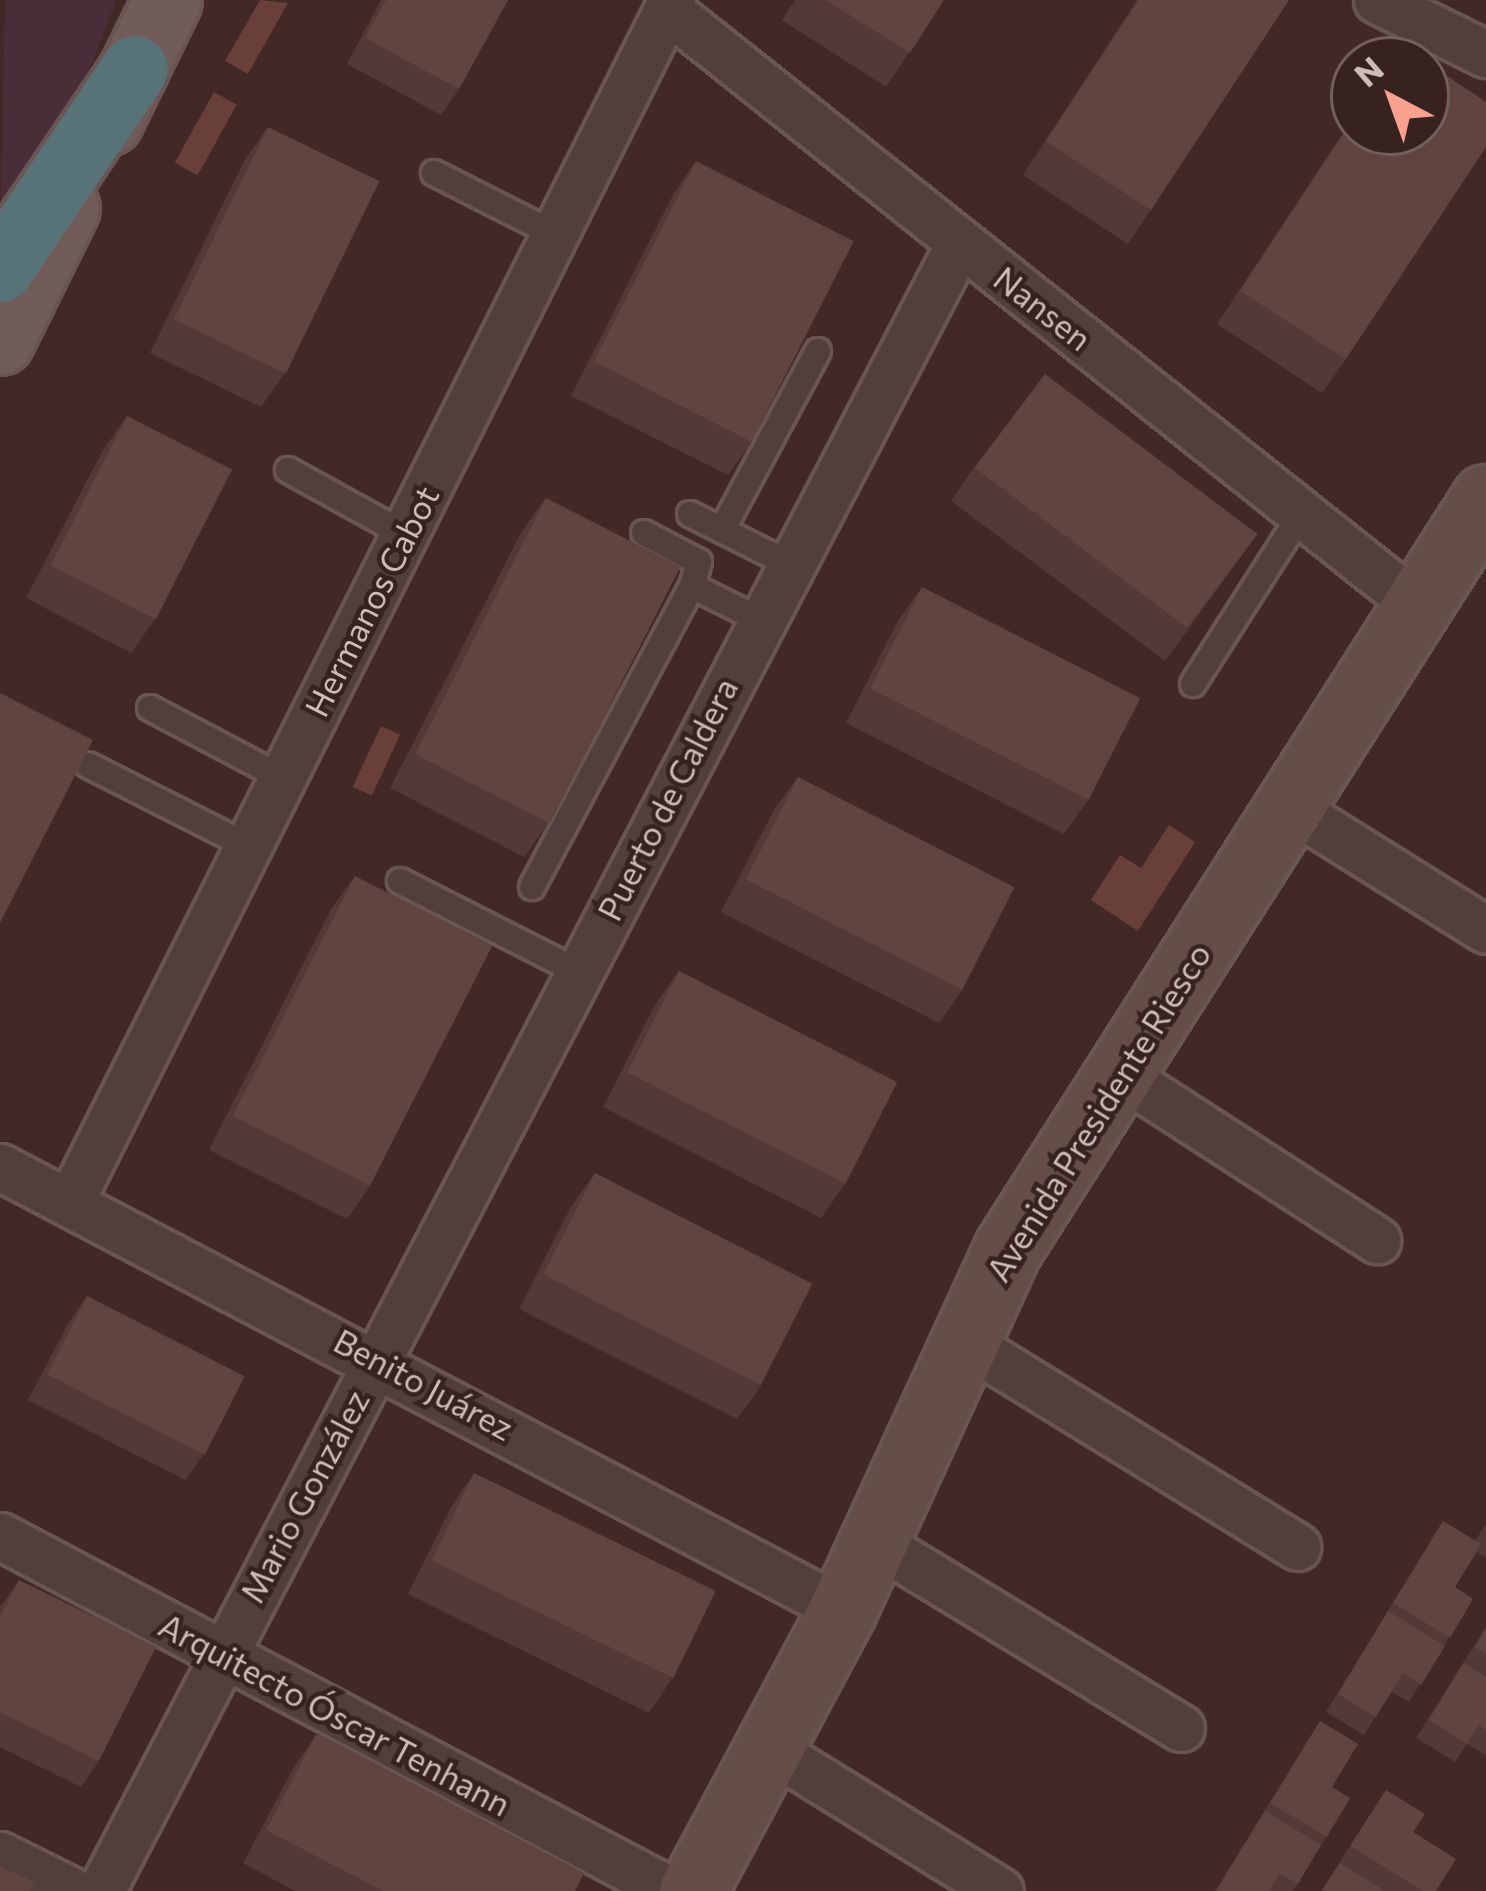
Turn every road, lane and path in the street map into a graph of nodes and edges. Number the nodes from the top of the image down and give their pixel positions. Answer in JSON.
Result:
{"nodes":[{"id":1,"x":168,"y":0,"type":"edge"},
{"id":2,"x":1377,"y":0,"type":"edge"},
{"id":3,"x":670,"y":4,"type":"edge"},
{"id":4,"x":1486,"y":54,"type":"edge"},
{"id":5,"x":135,"y":68,"type":"junction"},
{"id":6,"x":434,"y":173,"type":"dead end"},
{"id":7,"x":554,"y":234,"type":"junction"},
{"id":8,"x":960,"y":242,"type":"junction"},
{"id":9,"x":0,"y":268,"type":"edge"},
{"id":10,"x":0,"y":340,"type":"edge"},
{"id":11,"x":818,"y":351,"type":"edge"},
{"id":12,"x":288,"y":470,"type":"dead end"},
{"id":13,"x":1302,"y":513,"type":"junction"},
{"id":14,"x":690,"y":514,"type":"dead end"},
{"id":15,"x":1478,"y":529,"type":"edge"},
{"id":16,"x":722,"y":530,"type":"junction"},
{"id":17,"x":644,"y":533,"type":"dead end"},
{"id":18,"x":404,"y":534,"type":"junction"},
{"id":19,"x":789,"y":564,"type":"junction"},
{"id":20,"x":655,"y":580,"type":"edge"},
{"id":21,"x":692,"y":586,"type":"junction"},
{"id":22,"x":1419,"y":607,"type":"junction"},
{"id":23,"x":760,"y":620,"type":"junction"},
{"id":24,"x":1193,"y":685,"type":"dead end"},
{"id":25,"x":150,"y":708,"type":"dead end"},
{"id":26,"x":88,"y":765,"type":"edge"},
{"id":27,"x":283,"y":778,"type":"junction"},
{"id":28,"x":1291,"y":808,"type":"junction"},
{"id":29,"x":248,"y":846,"type":"junction"},
{"id":30,"x":400,"y":881,"type":"dead end"},
{"id":31,"x":532,"y":886,"type":"dead end"},
{"id":32,"x":1486,"y":930,"type":"edge"},
{"id":33,"x":577,"y":971,"type":"junction"},
{"id":34,"x":1117,"y":1072,"type":"junction"},
{"id":35,"x":4,"y":1178,"type":"edge"},
{"id":36,"x":70,"y":1202,"type":"junction"},
{"id":37,"x":1377,"y":1240,"type":"dead end"},
{"id":38,"x":966,"y":1343,"type":"junction"},
{"id":39,"x":377,"y":1357,"type":"junction"},
{"id":40,"x":0,"y":1536,"type":"edge"},
{"id":41,"x":874,"y":1542,"type":"junction"},
{"id":42,"x":1297,"y":1547,"type":"dead end"},
{"id":43,"x":843,"y":1610,"type":"junction"},
{"id":44,"x":222,"y":1654,"type":"junction"},
{"id":45,"x":1181,"y":1728,"type":"dead end"},
{"id":46,"x":770,"y":1749,"type":"junction"},
{"id":47,"x":728,"y":1818,"type":"junction"},
{"id":48,"x":0,"y":1855,"type":"edge"},
{"id":49,"x":72,"y":1891,"type":"edge"},
{"id":50,"x":101,"y":1891,"type":"edge"},
{"id":51,"x":671,"y":1891,"type":"edge"},
{"id":52,"x":692,"y":1891,"type":"edge"},
{"id":53,"x":1000,"y":1891,"type":"edge"}],
"edges":[{"from":1,"to":5,"type":"main road"},
{"from":2,"to":4,"type":"street"},
{"from":3,"to":7,"type":"street","name":"Hermanos Cabot"},
{"from":3,"to":8,"type":"street","name":"Nansen"},
{"from":5,"to":9,"type":"highway"},
{"from":5,"to":10,"type":"main road"},
{"from":6,"to":7,"type":"lane"},
{"from":7,"to":18,"type":"street","name":"Hermanos Cabot"},
{"from":8,"to":13,"type":"street","name":"Nansen"},
{"from":8,"to":19,"type":"street","name":"Puerto de Caldera"},
{"from":11,"to":16,"type":"lane"},
{"from":12,"to":18,"type":"lane"},
{"from":13,"to":22,"type":"street","name":"Nansen"},
{"from":13,"to":24,"type":"lane"},
{"from":14,"to":16,"type":"lane"},
{"from":15,"to":22,"type":"main road","name":"Avenida Presidente Riesco"},
{"from":16,"to":19,"type":"lane"},
{"from":17,"to":21,"type":"lane"},
{"from":18,"to":27,"type":"street","name":"Hermanos Cabot"},
{"from":19,"to":23,"type":"street","name":"Puerto de Caldera"},
{"from":20,"to":21,"type":"lane"},
{"from":21,"to":23,"type":"lane"},
{"from":21,"to":31,"type":"lane"},
{"from":22,"to":28,"type":"main road","name":"Avenida Presidente Riesco"},
{"from":23,"to":33,"type":"street","name":"Puerto de Caldera"},
{"from":25,"to":27,"type":"lane"},
{"from":26,"to":29,"type":"lane"},
{"from":27,"to":29,"type":"street","name":"Hermanos Cabot"},
{"from":28,"to":32,"type":"street"},
{"from":28,"to":34,"type":"main road","name":"Avenida Presidente Riesco"},
{"from":29,"to":36,"type":"street","name":"Hermanos Cabot"},
{"from":30,"to":33,"type":"lane"},
{"from":33,"to":39,"type":"street","name":"Puerto de Caldera"},
{"from":34,"to":37,"type":"street"},
{"from":34,"to":38,"type":"main road","name":"Avenida Presidente Riesco"},
{"from":35,"to":36,"type":"street","name":"Benito Juárez"},
{"from":36,"to":39,"type":"street","name":"Benito Juárez"},
{"from":38,"to":41,"type":"main road","name":"Avenida Presidente Riesco"},
{"from":38,"to":42,"type":"street"},
{"from":39,"to":43,"type":"street","name":"Benito Juárez"},
{"from":39,"to":44,"type":"street","name":"Mario González"},
{"from":40,"to":44,"type":"street","name":"Arquitecto Óscar Tenhann"},
{"from":41,"to":43,"type":"main road","name":"Avenida Presidente Riesco"},
{"from":41,"to":45,"type":"street"},
{"from":43,"to":46,"type":"main road","name":"Avenida Presidente Riesco"},
{"from":44,"to":50,"type":"street","name":"Mario González"},
{"from":44,"to":51,"type":"street","name":"Arquitecto Óscar Tenhann"},
{"from":46,"to":47,"type":"main road","name":"Avenida Presidente Riesco"},
{"from":46,"to":53,"type":"street"},
{"from":47,"to":51,"type":"street","name":"Avenida Presidente Riesco"},
{"from":47,"to":52,"type":"main road","name":"Avenida Presidente Riesco"},
{"from":48,"to":49,"type":"street"}]}
